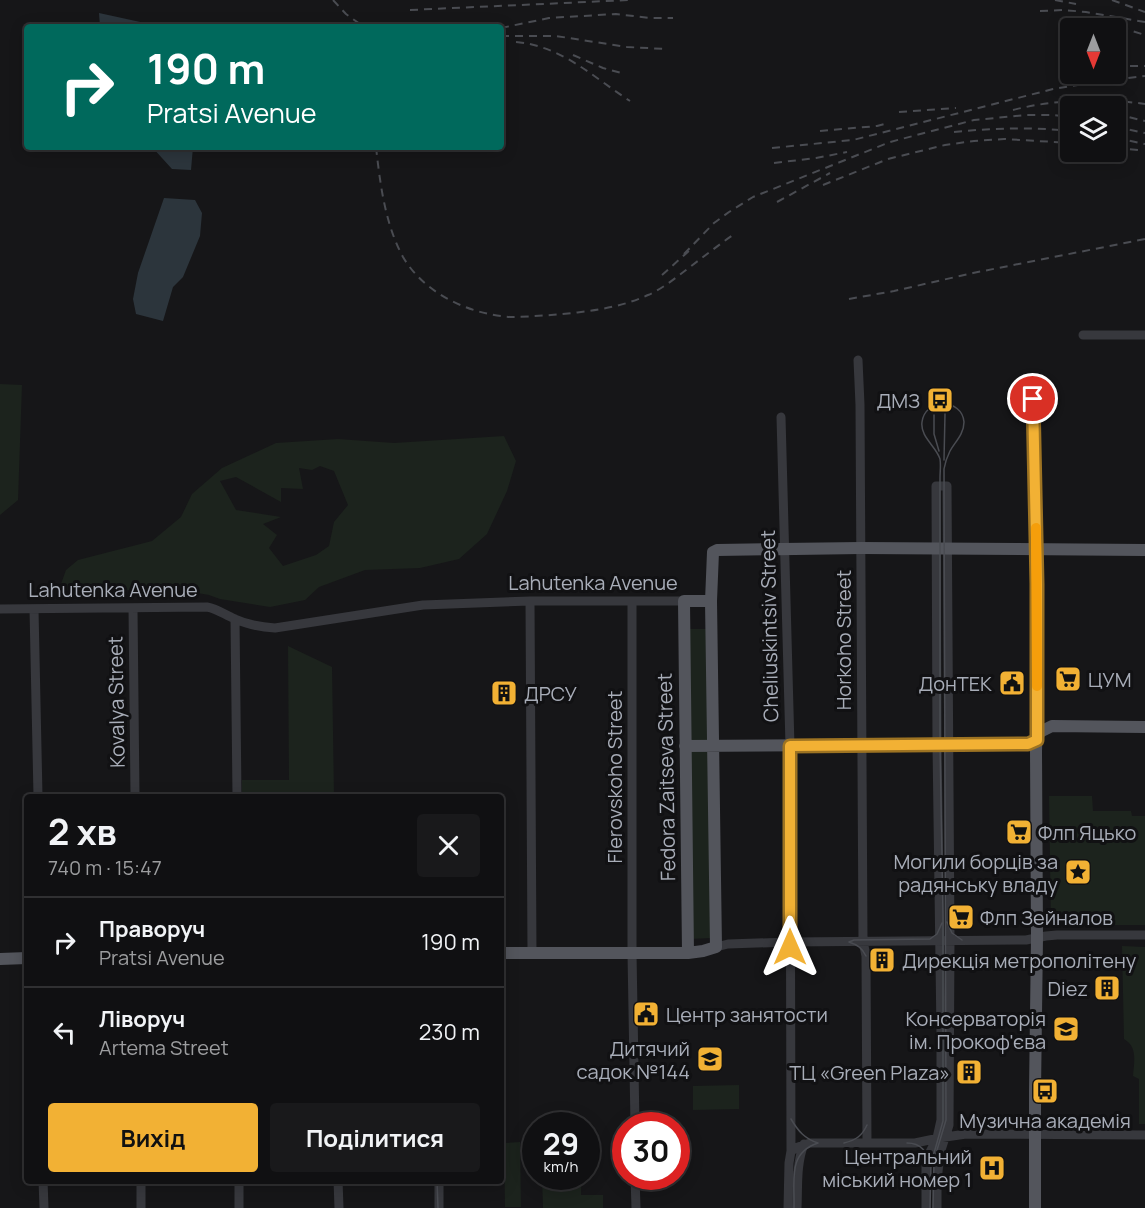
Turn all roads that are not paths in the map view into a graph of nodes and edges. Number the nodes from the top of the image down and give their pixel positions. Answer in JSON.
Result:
{"nodes":[{"id":1,"x":1083,"y":335,"type":"dead end"},
{"id":2,"x":1145,"y":335,"type":"edge"},
{"id":3,"x":858,"y":360,"type":"dead end"},
{"id":4,"x":1033,"y":399,"type":"dead end"},
{"id":5,"x":781,"y":417,"type":"dead end"},
{"id":6,"x":861,"y":548,"type":"junction"},
{"id":7,"x":785,"y":549,"type":"junction"},
{"id":8,"x":942,"y":549,"type":"junction"},
{"id":9,"x":1036,"y":549,"type":"junction"},
{"id":10,"x":1145,"y":550,"type":"edge"},
{"id":11,"x":530,"y":601,"type":"junction"},
{"id":12,"x":684,"y":601,"type":"junction"},
{"id":13,"x":711,"y":601,"type":"junction"},
{"id":14,"x":632,"y":602,"type":"junction"},
{"id":15,"x":132,"y":608,"type":"junction"},
{"id":16,"x":0,"y":609,"type":"edge"},
{"id":17,"x":34,"y":609,"type":"junction"},
{"id":18,"x":235,"y":619,"type":"junction"},
{"id":19,"x":1145,"y":727,"type":"edge"},
{"id":20,"x":1037,"y":740,"type":"junction"},
{"id":21,"x":942,"y":744,"type":"junction"},
{"id":22,"x":862,"y":745,"type":"junction"},
{"id":23,"x":685,"y":746,"type":"junction"},
{"id":24,"x":714,"y":746,"type":"junction"},
{"id":25,"x":790,"y":746,"type":"junction"},
{"id":26,"x":38,"y":794,"type":"edge"},
{"id":27,"x":135,"y":794,"type":"edge"},
{"id":28,"x":237,"y":794,"type":"edge"},
{"id":29,"x":1145,"y":935,"type":"edge"},
{"id":30,"x":1037,"y":938,"type":"junction"},
{"id":31,"x":945,"y":940,"type":"junction"},
{"id":32,"x":863,"y":941,"type":"junction"},
{"id":33,"x":790,"y":942,"type":"junction"},
{"id":34,"x":716,"y":947,"type":"junction"},
{"id":35,"x":504,"y":953,"type":"edge"},
{"id":36,"x":532,"y":953,"type":"junction"},
{"id":37,"x":632,"y":953,"type":"junction"},
{"id":38,"x":688,"y":953,"type":"junction"},
{"id":39,"x":24,"y":958,"type":"edge"},
{"id":40,"x":0,"y":959,"type":"edge"},
{"id":41,"x":635,"y":1112,"type":"edge"},
{"id":42,"x":1035,"y":1134,"type":"junction"},
{"id":43,"x":1145,"y":1135,"type":"edge"},
{"id":44,"x":941,"y":1137,"type":"junction"},
{"id":45,"x":867,"y":1143,"type":"junction"},
{"id":46,"x":908,"y":1143,"type":"junction"},
{"id":47,"x":804,"y":1144,"type":"junction"},
{"id":48,"x":791,"y":1151,"type":"junction"},
{"id":49,"x":926,"y":1166,"type":"junction"},
{"id":50,"x":43,"y":1184,"type":"edge"},
{"id":51,"x":141,"y":1184,"type":"edge"},
{"id":52,"x":239,"y":1184,"type":"edge"},
{"id":53,"x":338,"y":1184,"type":"edge"},
{"id":54,"x":439,"y":1184,"type":"edge"},
{"id":55,"x":635,"y":1190,"type":"edge"},
{"id":56,"x":44,"y":1208,"type":"edge"},
{"id":57,"x":141,"y":1208,"type":"edge"},
{"id":58,"x":239,"y":1208,"type":"edge"},
{"id":59,"x":339,"y":1208,"type":"edge"},
{"id":60,"x":440,"y":1208,"type":"edge"},
{"id":61,"x":636,"y":1208,"type":"edge"},
{"id":62,"x":788,"y":1208,"type":"edge"},
{"id":63,"x":798,"y":1208,"type":"edge"},
{"id":64,"x":926,"y":1208,"type":"edge"},
{"id":65,"x":937,"y":1208,"type":"edge"},
{"id":66,"x":1035,"y":1208,"type":"edge"}],
"edges":[{"from":1,"to":2,"type":"street"},
{"from":3,"to":6,"type":"street","name":"Horkoho Street"},
{"from":4,"to":9,"type":"street"},
{"from":5,"to":7,"type":"street","name":"Cheliuskintsiv Street"},
{"from":6,"to":7,"type":"main road"},
{"from":6,"to":8,"type":"main road"},
{"from":6,"to":22,"type":"street","name":"Horkoho Street"},
{"from":7,"to":13,"type":"main road"},
{"from":7,"to":25,"type":"street","name":"Cheliuskintsiv Street"},
{"from":8,"to":8,"type":"street"},
{"from":8,"to":9,"type":"main road"},
{"from":8,"to":21,"type":"street"},
{"from":9,"to":10,"type":"main road"},
{"from":9,"to":20,"type":"main road"},
{"from":11,"to":14,"type":"street","name":"Lahutenka Avenue"},
{"from":11,"to":18,"type":"street","name":"Lahutenka Avenue"},
{"from":11,"to":36,"type":"street"},
{"from":12,"to":13,"type":"main road","name":"Lahutenka Avenue"},
{"from":12,"to":14,"type":"street","name":"Lahutenka Avenue"},
{"from":12,"to":23,"type":"main road","name":"Fedora Zaitseva Street"},
{"from":13,"to":24,"type":"main road"},
{"from":14,"to":37,"type":"street","name":"Flerovskoho Street"},
{"from":15,"to":17,"type":"street","name":"Lahutenka Avenue"},
{"from":15,"to":18,"type":"street","name":"Lahutenka Avenue"},
{"from":15,"to":27,"type":"street","name":"Kovalya Street"},
{"from":16,"to":17,"type":"street","name":"Lahutenka Avenue"},
{"from":17,"to":26,"type":"street"},
{"from":18,"to":28,"type":"street"},
{"from":19,"to":20,"type":"main road"},
{"from":20,"to":21,"type":"main road"},
{"from":20,"to":30,"type":"main road"},
{"from":21,"to":22,"type":"main road"},
{"from":21,"to":31,"type":"street"},
{"from":22,"to":25,"type":"main road"},
{"from":22,"to":32,"type":"street","name":"Horkoho Street"},
{"from":23,"to":24,"type":"main road"},
{"from":23,"to":38,"type":"main road","name":"Fedora Zaitseva Street"},
{"from":24,"to":25,"type":"main road"},
{"from":24,"to":34,"type":"main road"},
{"from":25,"to":33,"type":"street","name":"Cheliuskintsiv Street"},
{"from":29,"to":30,"type":"street"},
{"from":30,"to":31,"type":"street"},
{"from":30,"to":42,"type":"main road"},
{"from":31,"to":32,"type":"street"},
{"from":31,"to":44,"type":"street"},
{"from":32,"to":33,"type":"street"},
{"from":32,"to":45,"type":"street","name":"Horkoho Street"},
{"from":33,"to":34,"type":"street"},
{"from":33,"to":48,"type":"street","name":"Cheliuskintsiv Street"},
{"from":34,"to":38,"type":"main road"},
{"from":35,"to":36,"type":"main road"},
{"from":36,"to":37,"type":"main road"},
{"from":37,"to":38,"type":"main road"},
{"from":37,"to":41,"type":"street"},
{"from":39,"to":40,"type":"main road"},
{"from":42,"to":43,"type":"street"},
{"from":42,"to":44,"type":"street"},
{"from":42,"to":66,"type":"main road"},
{"from":44,"to":46,"type":"street"},
{"from":44,"to":49,"type":"street"},
{"from":44,"to":65,"type":"street"},
{"from":45,"to":46,"type":"street"},
{"from":45,"to":47,"type":"street"},
{"from":46,"to":49,"type":"street"},
{"from":47,"to":48,"type":"street"},
{"from":47,"to":63,"type":"street"},
{"from":48,"to":62,"type":"street"},
{"from":49,"to":64,"type":"street"},
{"from":50,"to":56,"type":"street"},
{"from":51,"to":57,"type":"street"},
{"from":52,"to":58,"type":"street"},
{"from":53,"to":59,"type":"street"},
{"from":54,"to":60,"type":"street"},
{"from":55,"to":61,"type":"street"}]}
